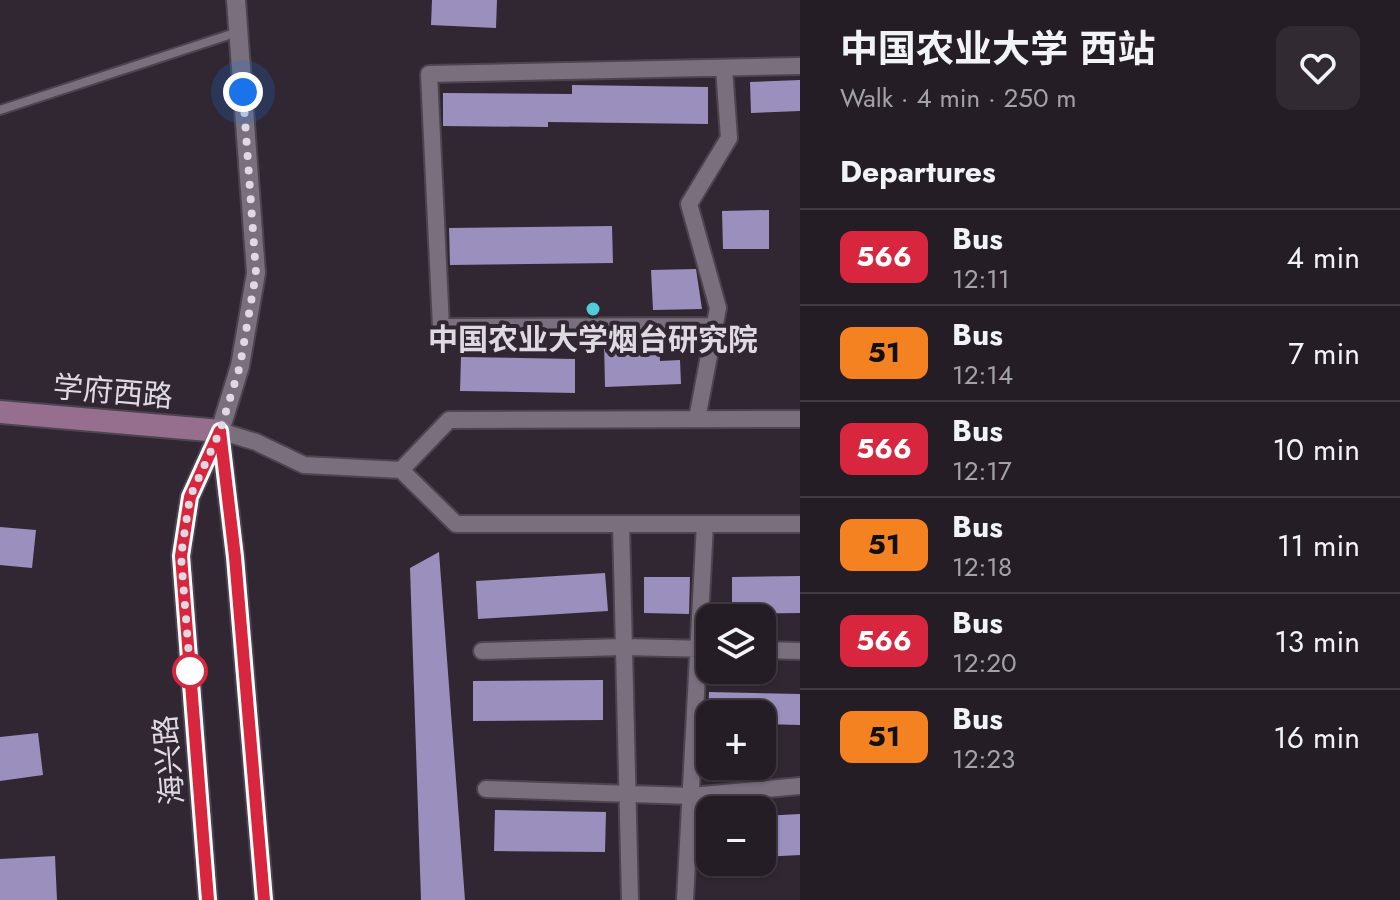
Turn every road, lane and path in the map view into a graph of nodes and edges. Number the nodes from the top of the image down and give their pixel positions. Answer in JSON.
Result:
{"nodes":[{"id":1,"x":236,"y":0,"type":"edge"},
{"id":2,"x":238,"y":32,"type":"junction"},
{"id":3,"x":800,"y":66,"type":"edge"},
{"id":4,"x":724,"y":68,"type":"junction"},
{"id":5,"x":0,"y":110,"type":"edge"},
{"id":6,"x":715,"y":326,"type":"junction"},
{"id":7,"x":0,"y":412,"type":"edge"},
{"id":8,"x":697,"y":419,"type":"junction"},
{"id":9,"x":800,"y":419,"type":"edge"},
{"id":10,"x":220,"y":431,"type":"junction"},
{"id":11,"x":401,"y":470,"type":"junction"},
{"id":12,"x":621,"y":524,"type":"junction"},
{"id":13,"x":705,"y":524,"type":"junction"},
{"id":14,"x":800,"y":524,"type":"edge"},
{"id":15,"x":704,"y":604,"type":"edge"},
{"id":16,"x":624,"y":647,"type":"junction"},
{"id":17,"x":696,"y":649,"type":"edge"},
{"id":18,"x":776,"y":650,"type":"edge"},
{"id":19,"x":482,"y":651,"type":"dead end"},
{"id":20,"x":800,"y":651,"type":"edge"},
{"id":21,"x":701,"y":684,"type":"edge"},
{"id":22,"x":800,"y":786,"type":"edge"},
{"id":23,"x":486,"y":789,"type":"dead end"},
{"id":24,"x":627,"y":795,"type":"junction"},
{"id":25,"x":691,"y":796,"type":"junction"},
{"id":26,"x":208,"y":900,"type":"edge"},
{"id":27,"x":264,"y":900,"type":"edge"},
{"id":28,"x":630,"y":900,"type":"edge"},
{"id":29,"x":685,"y":900,"type":"edge"}],
"edges":[{"from":1,"to":2,"type":"street","name":"海兴路"},
{"from":2,"to":5,"type":"lane"},
{"from":2,"to":10,"type":"street","name":"海兴路"},
{"from":3,"to":4,"type":"street"},
{"from":4,"to":6,"type":"street"},
{"from":4,"to":6,"type":"street"},
{"from":6,"to":8,"type":"street"},
{"from":7,"to":10,"type":"main road","name":"学府西路"},
{"from":8,"to":9,"type":"street"},
{"from":8,"to":11,"type":"street"},
{"from":10,"to":11,"type":"street"},
{"from":10,"to":26,"type":"street","name":"海兴路"},
{"from":10,"to":27,"type":"street","name":"海兴路"},
{"from":11,"to":12,"type":"street"},
{"from":12,"to":13,"type":"street"},
{"from":12,"to":16,"type":"street"},
{"from":13,"to":14,"type":"street"},
{"from":13,"to":15,"type":"street"},
{"from":16,"to":17,"type":"street"},
{"from":16,"to":19,"type":"street"},
{"from":16,"to":24,"type":"street"},
{"from":18,"to":20,"type":"street"},
{"from":21,"to":25,"type":"street"},
{"from":22,"to":25,"type":"street"},
{"from":23,"to":24,"type":"street"},
{"from":24,"to":25,"type":"street"},
{"from":24,"to":28,"type":"street"},
{"from":25,"to":29,"type":"street"}]}
